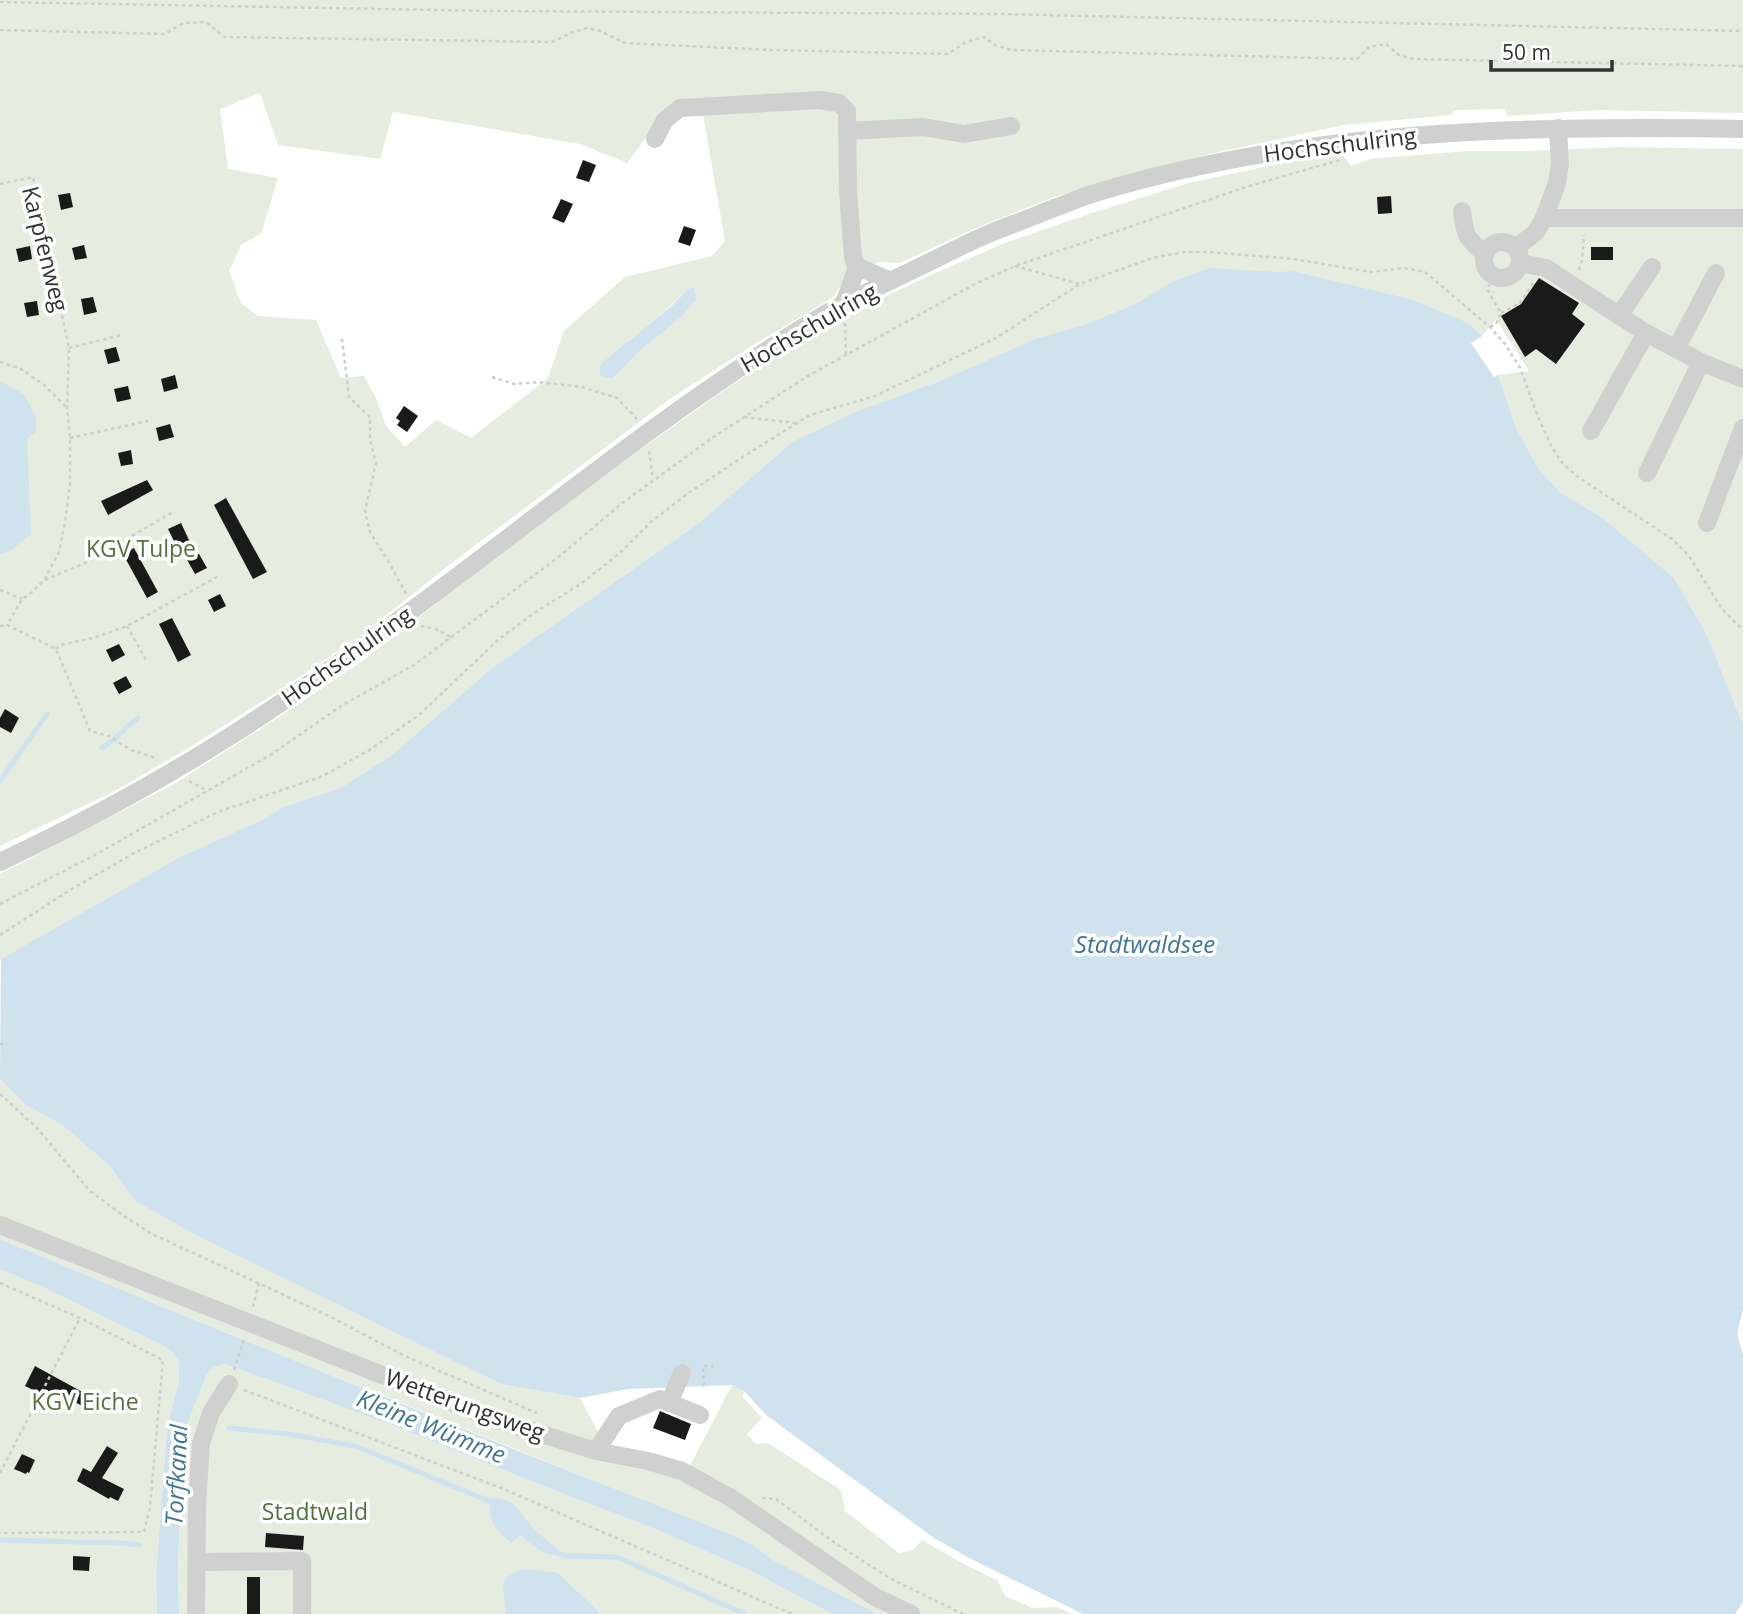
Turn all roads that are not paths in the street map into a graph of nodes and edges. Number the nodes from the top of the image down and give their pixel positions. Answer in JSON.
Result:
{"nodes":[{"id":1,"x":1011,"y":126,"type":"dead end"},
{"id":2,"x":1558,"y":128,"type":"junction"},
{"id":3,"x":1743,"y":129,"type":"edge"},
{"id":4,"x":847,"y":131,"type":"junction"},
{"id":5,"x":654,"y":139,"type":"dead end"},
{"id":6,"x":1462,"y":211,"type":"dead end"},
{"id":7,"x":1544,"y":218,"type":"junction"},
{"id":8,"x":1743,"y":218,"type":"edge"},
{"id":9,"x":1485,"y":254,"type":"junction"},
{"id":10,"x":1518,"y":256,"type":"junction"},
{"id":11,"x":856,"y":266,"type":"junction"},
{"id":12,"x":1652,"y":267,"type":"dead end"},
{"id":13,"x":1716,"y":272,"type":"dead end"},
{"id":14,"x":891,"y":281,"type":"junction"},
{"id":15,"x":844,"y":303,"type":"junction"},
{"id":16,"x":1619,"y":316,"type":"junction"},
{"id":17,"x":1646,"y":333,"type":"junction"},
{"id":18,"x":1676,"y":349,"type":"junction"},
{"id":19,"x":1701,"y":362,"type":"junction"},
{"id":20,"x":1743,"y":379,"type":"edge"},
{"id":21,"x":1743,"y":428,"type":"edge"},
{"id":22,"x":1591,"y":431,"type":"dead end"},
{"id":23,"x":1647,"y":473,"type":"dead end"},
{"id":24,"x":1707,"y":523,"type":"dead end"},
{"id":25,"x":0,"y":862,"type":"edge"},
{"id":26,"x":0,"y":1225,"type":"edge"},
{"id":27,"x":682,"y":1373,"type":"dead end"},
{"id":28,"x":231,"y":1378,"type":"road end"},
{"id":29,"x":669,"y":1403,"type":"junction"},
{"id":30,"x":700,"y":1415,"type":"dead end"},
{"id":31,"x":596,"y":1451,"type":"junction"},
{"id":32,"x":197,"y":1562,"type":"junction"},
{"id":33,"x":197,"y":1614,"type":"edge"},
{"id":34,"x":302,"y":1614,"type":"edge"},
{"id":35,"x":911,"y":1614,"type":"edge"}],
"edges":[{"from":1,"to":4,"type":"street"},
{"from":2,"to":3,"type":"street","name":"Hochschulring"},
{"from":2,"to":7,"type":"street"},
{"from":2,"to":14,"type":"street","name":"Hochschulring"},
{"from":4,"to":5,"type":"street"},
{"from":4,"to":11,"type":"street"},
{"from":6,"to":9,"type":"street"},
{"from":7,"to":8,"type":"street"},
{"from":7,"to":10,"type":"street"},
{"from":9,"to":10,"type":"street"},
{"from":9,"to":10,"type":"street"},
{"from":10,"to":16,"type":"street"},
{"from":11,"to":14,"type":"street"},
{"from":11,"to":15,"type":"street"},
{"from":12,"to":16,"type":"street"},
{"from":13,"to":18,"type":"street"},
{"from":14,"to":15,"type":"street","name":"Hochschulring"},
{"from":15,"to":25,"type":"street","name":"Hochschulring"},
{"from":16,"to":17,"type":"street"},
{"from":17,"to":18,"type":"street"},
{"from":17,"to":22,"type":"street"},
{"from":18,"to":19,"type":"street"},
{"from":19,"to":20,"type":"street"},
{"from":19,"to":23,"type":"street"},
{"from":21,"to":24,"type":"street"},
{"from":26,"to":31,"type":"street","name":"Wetterungsweg"},
{"from":27,"to":29,"type":"street"},
{"from":28,"to":32,"type":"street"},
{"from":29,"to":30,"type":"street"},
{"from":29,"to":31,"type":"street"},
{"from":31,"to":35,"type":"street","name":"Wetterungsweg"},
{"from":32,"to":33,"type":"street"},
{"from":32,"to":34,"type":"street"}]}
